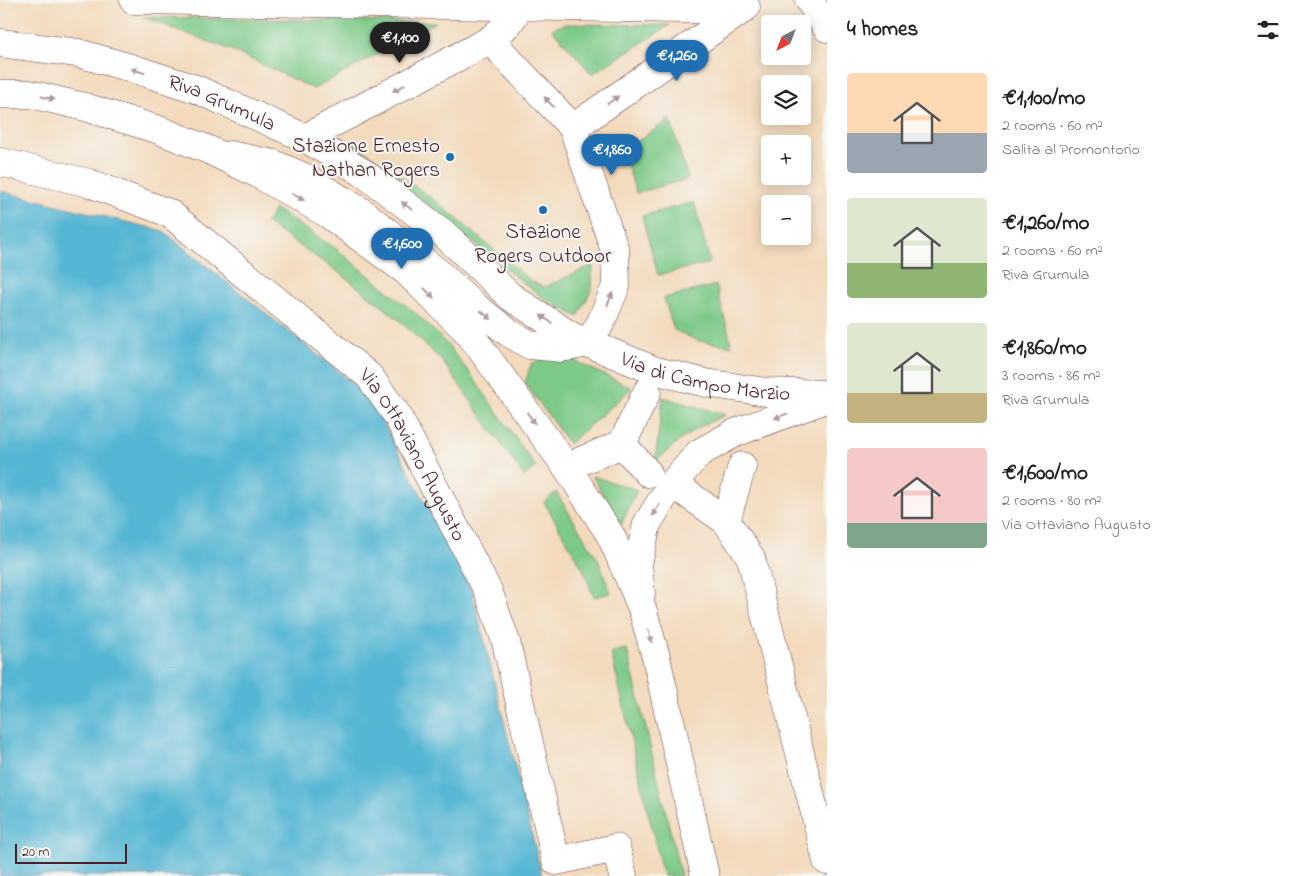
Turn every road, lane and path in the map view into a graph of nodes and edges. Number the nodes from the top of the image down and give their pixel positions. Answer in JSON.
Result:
{"nodes":[{"id":1,"x":134,"y":0,"type":"edge"},
{"id":2,"x":809,"y":0,"type":"edge"},
{"id":3,"x":519,"y":3,"type":"edge"},
{"id":4,"x":749,"y":5,"type":"edge"},
{"id":5,"x":827,"y":28,"type":"edge"},
{"id":6,"x":490,"y":40,"type":"junction"},
{"id":7,"x":0,"y":43,"type":"edge"},
{"id":8,"x":0,"y":94,"type":"edge"},
{"id":9,"x":573,"y":128,"type":"junction"},
{"id":10,"x":305,"y":138,"type":"junction"},
{"id":11,"x":209,"y":150,"type":"junction"},
{"id":12,"x":0,"y":162,"type":"edge"},
{"id":13,"x":589,"y":343,"type":"junction"},
{"id":14,"x":647,"y":392,"type":"dead end"},
{"id":15,"x":827,"y":394,"type":"edge"},
{"id":16,"x":827,"y":399,"type":"edge"},
{"id":17,"x":622,"y":444,"type":"junction"},
{"id":18,"x":581,"y":460,"type":"dead end"},
{"id":19,"x":742,"y":466,"type":"dead end"},
{"id":20,"x":648,"y":473,"type":"dead end"},
{"id":21,"x":686,"y":492,"type":"dead end"},
{"id":22,"x":726,"y":520,"type":"junction"},
{"id":23,"x":642,"y":608,"type":"junction"},
{"id":24,"x":827,"y":861,"type":"edge"},
{"id":25,"x":623,"y":876,"type":"edge"},
{"id":26,"x":705,"y":876,"type":"edge"}],
"edges":[{"from":1,"to":3,"type":"street"},
{"from":2,"to":5,"type":"street"},
{"from":3,"to":4,"type":"street"},
{"from":3,"to":6,"type":"street"},
{"from":9,"to":4,"type":"street","one_way":true},
{"from":9,"to":6,"type":"street","one_way":true},
{"from":6,"to":10,"type":"street","one_way":true},
{"from":10,"to":7,"type":"street","name":"Riva Grumula","one_way":true},
{"from":8,"to":11,"type":"street","one_way":true},
{"from":13,"to":9,"type":"street","one_way":true},
{"from":13,"to":10,"type":"street","name":"Riva Grumula","one_way":true},
{"from":11,"to":13,"type":"street","one_way":true},
{"from":11,"to":23,"type":"street","one_way":true},
{"from":12,"to":25,"type":"street","name":"Via Ottaviano Augusto"},
{"from":13,"to":15,"type":"street","name":"Via di Campo Marzio"},
{"from":14,"to":17,"type":"street"},
{"from":16,"to":23,"type":"street","one_way":true},
{"from":17,"to":18,"type":"street"},
{"from":17,"to":20,"type":"street"},
{"from":19,"to":22,"type":"street"},
{"from":21,"to":22,"type":"street"},
{"from":22,"to":24,"type":"street"},
{"from":23,"to":26,"type":"street","one_way":true}]}
